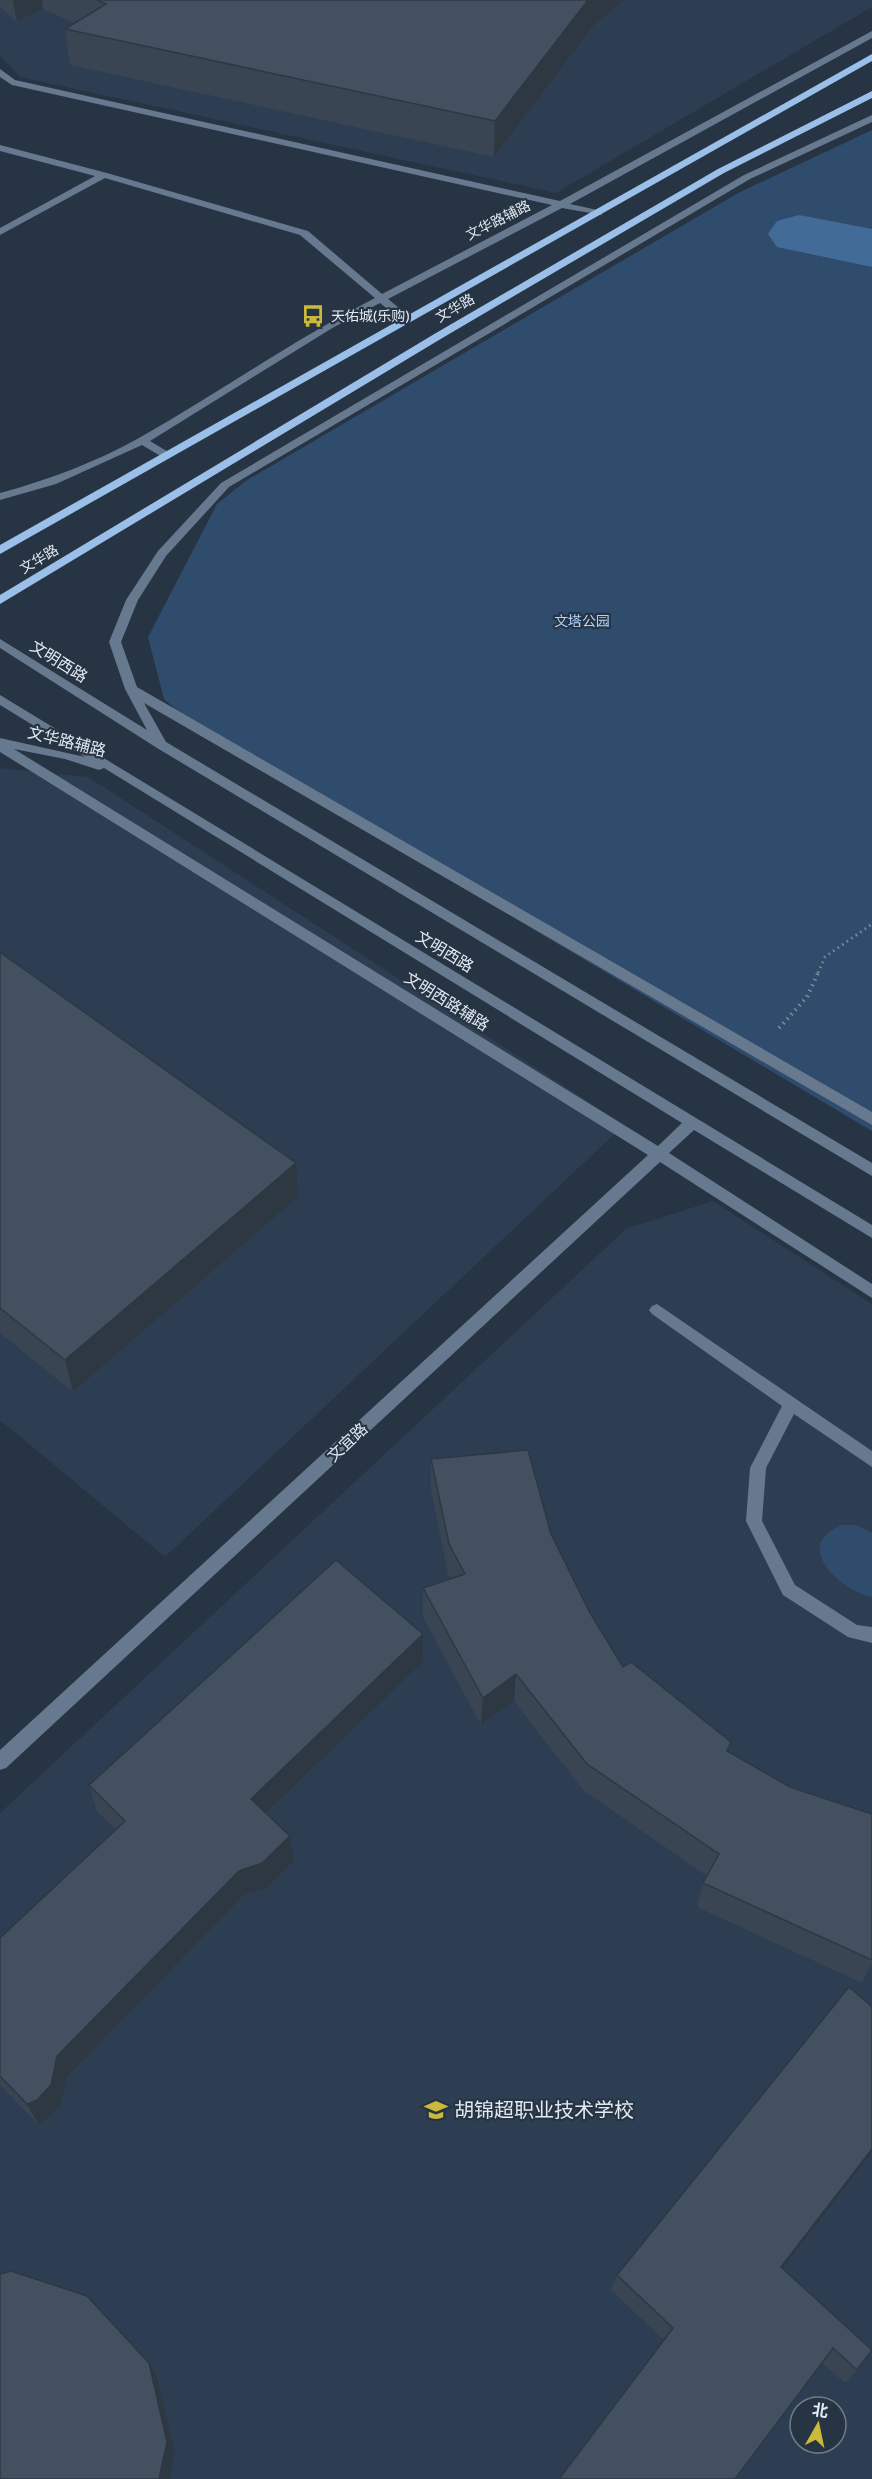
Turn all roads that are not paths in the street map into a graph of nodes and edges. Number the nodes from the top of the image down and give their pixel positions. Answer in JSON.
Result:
{"nodes":[{"id":1,"x":872,"y":34,"type":"edge"},
{"id":2,"x":872,"y":57,"type":"edge"},
{"id":3,"x":0,"y":72,"type":"edge"},
{"id":4,"x":872,"y":94,"type":"edge"},
{"id":5,"x":872,"y":118,"type":"edge"},
{"id":6,"x":0,"y":148,"type":"edge"},
{"id":7,"x":104,"y":175,"type":"junction"},
{"id":8,"x":560,"y":205,"type":"junction"},
{"id":9,"x":599,"y":213,"type":"junction"},
{"id":10,"x":0,"y":232,"type":"edge"},
{"id":11,"x":380,"y":298,"type":"junction"},
{"id":12,"x":406,"y":319,"type":"junction"},
{"id":13,"x":142,"y":441,"type":"junction"},
{"id":14,"x":166,"y":455,"type":"junction"},
{"id":15,"x":211,"y":475,"type":"junction"},
{"id":16,"x":225,"y":485,"type":"junction"},
{"id":17,"x":0,"y":497,"type":"edge"},
{"id":18,"x":0,"y":550,"type":"edge"},
{"id":19,"x":0,"y":600,"type":"edge"},
{"id":20,"x":0,"y":643,"type":"edge"},
{"id":21,"x":131,"y":689,"type":"junction"},
{"id":22,"x":0,"y":699,"type":"edge"},
{"id":23,"x":0,"y":744,"type":"edge"},
{"id":24,"x":161,"y":745,"type":"junction"},
{"id":25,"x":125,"y":774,"type":"junction"},
{"id":26,"x":872,"y":1119,"type":"edge"},
{"id":27,"x":693,"y":1122,"type":"junction"},
{"id":28,"x":659,"y":1154,"type":"junction"},
{"id":29,"x":872,"y":1170,"type":"edge"},
{"id":30,"x":872,"y":1232,"type":"edge"},
{"id":31,"x":872,"y":1292,"type":"edge"},
{"id":32,"x":657,"y":1310,"type":"dead end"},
{"id":33,"x":791,"y":1404,"type":"junction"},
{"id":34,"x":872,"y":1460,"type":"edge"},
{"id":35,"x":872,"y":1635,"type":"edge"},
{"id":36,"x":0,"y":1762,"type":"edge"}],
"edges":[{"from":1,"to":8,"type":"street","name":"文华路辅路"},
{"from":2,"to":9,"type":"main road","name":"文华路"},
{"from":3,"to":8,"type":"street"},
{"from":4,"to":15,"type":"main road","name":"文华路"},
{"from":5,"to":16,"type":"street"},
{"from":6,"to":7,"type":"street"},
{"from":7,"to":10,"type":"street"},
{"from":7,"to":11,"type":"street"},
{"from":8,"to":9,"type":"street"},
{"from":8,"to":11,"type":"street","name":"文华路辅路"},
{"from":9,"to":12,"type":"main road","name":"文华路"},
{"from":11,"to":12,"type":"street"},
{"from":11,"to":13,"type":"street","name":"文华路辅路"},
{"from":12,"to":14,"type":"main road","name":"文华路"},
{"from":13,"to":14,"type":"street"},
{"from":13,"to":17,"type":"street","name":"文华路辅路"},
{"from":14,"to":18,"type":"main road","name":"文华路"},
{"from":15,"to":16,"type":"street"},
{"from":15,"to":19,"type":"main road","name":"文华路"},
{"from":16,"to":21,"type":"street"},
{"from":20,"to":24,"type":"street","name":"文明西路"},
{"from":21,"to":24,"type":"street"},
{"from":21,"to":26,"type":"street"},
{"from":22,"to":25,"type":"street","name":"文明西路"},
{"from":23,"to":25,"type":"street","name":"文华路辅路"},
{"from":23,"to":28,"type":"street","name":"文明西路辅路"},
{"from":24,"to":29,"type":"street","name":"文明西路"},
{"from":25,"to":27,"type":"street","name":"文明西路"},
{"from":27,"to":28,"type":"street","name":"文宜路"},
{"from":27,"to":30,"type":"street","name":"文明西路"},
{"from":28,"to":31,"type":"street","name":"文明西路辅路"},
{"from":28,"to":36,"type":"street","name":"文宜路"},
{"from":32,"to":33,"type":"street"},
{"from":33,"to":34,"type":"street"},
{"from":33,"to":35,"type":"street"}]}
